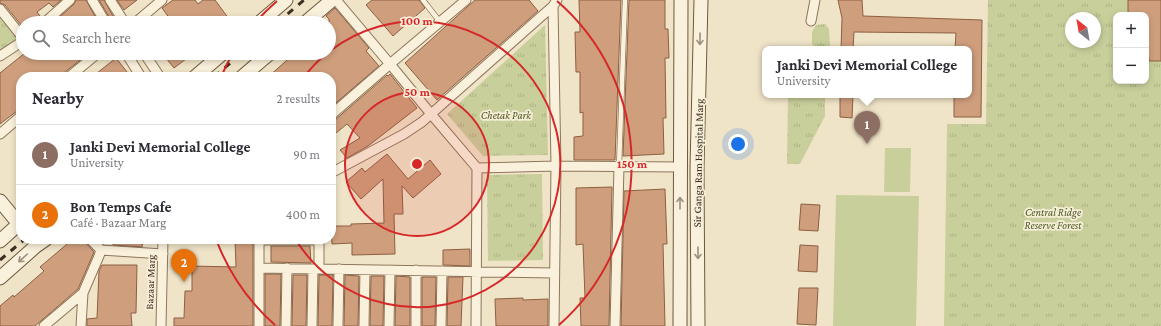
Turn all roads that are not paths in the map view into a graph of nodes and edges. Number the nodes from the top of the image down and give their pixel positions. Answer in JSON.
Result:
{"nodes":[{"id":1,"x":70,"y":0,"type":"edge"},
{"id":2,"x":92,"y":0,"type":"edge"},
{"id":3,"x":110,"y":0,"type":"edge"},
{"id":4,"x":162,"y":0,"type":"edge"},
{"id":5,"x":286,"y":0,"type":"edge"},
{"id":6,"x":332,"y":0,"type":"edge"},
{"id":7,"x":336,"y":0,"type":"edge"},
{"id":8,"x":423,"y":0,"type":"edge"},
{"id":9,"x":466,"y":0,"type":"edge"},
{"id":10,"x":625,"y":0,"type":"edge"},
{"id":11,"x":681,"y":0,"type":"edge"},
{"id":12,"x":701,"y":0,"type":"edge"},
{"id":13,"x":815,"y":0,"type":"edge"},
{"id":14,"x":555,"y":3,"type":"edge"},
{"id":15,"x":0,"y":9,"type":"edge"},
{"id":16,"x":52,"y":16,"type":"edge"},
{"id":17,"x":102,"y":16,"type":"edge"},
{"id":18,"x":120,"y":16,"type":"edge"},
{"id":19,"x":143,"y":16,"type":"edge"},
{"id":20,"x":267,"y":16,"type":"edge"},
{"id":21,"x":313,"y":16,"type":"edge"},
{"id":22,"x":811,"y":21,"type":"dead end"},
{"id":23,"x":440,"y":22,"type":"junction"},
{"id":24,"x":16,"y":30,"type":"edge"},
{"id":25,"x":16,"y":44,"type":"edge"},
{"id":26,"x":0,"y":56,"type":"edge"},
{"id":27,"x":90,"y":60,"type":"edge"},
{"id":28,"x":130,"y":60,"type":"edge"},
{"id":29,"x":149,"y":60,"type":"edge"},
{"id":30,"x":215,"y":60,"type":"edge"},
{"id":31,"x":262,"y":60,"type":"edge"},
{"id":32,"x":390,"y":64,"type":"junction"},
{"id":33,"x":75,"y":72,"type":"edge"},
{"id":34,"x":138,"y":72,"type":"edge"},
{"id":35,"x":157,"y":72,"type":"edge"},
{"id":36,"x":201,"y":72,"type":"edge"},
{"id":37,"x":248,"y":72,"type":"edge"},
{"id":38,"x":336,"y":111,"type":"edge"},
{"id":39,"x":431,"y":114,"type":"junction"},
{"id":40,"x":16,"y":120,"type":"edge"},
{"id":41,"x":0,"y":134,"type":"edge"},
{"id":42,"x":556,"y":166,"type":"junction"},
{"id":43,"x":619,"y":166,"type":"junction"},
{"id":44,"x":680,"y":167,"type":"junction"},
{"id":45,"x":478,"y":168,"type":"junction"},
{"id":46,"x":697,"y":168,"type":"junction"},
{"id":47,"x":336,"y":170,"type":"edge"},
{"id":48,"x":0,"y":201,"type":"edge"},
{"id":49,"x":16,"y":219,"type":"edge"},
{"id":50,"x":16,"y":226,"type":"edge"},
{"id":51,"x":0,"y":240,"type":"edge"},
{"id":52,"x":39,"y":244,"type":"edge"},
{"id":53,"x":95,"y":244,"type":"edge"},
{"id":54,"x":163,"y":244,"type":"edge"},
{"id":55,"x":259,"y":244,"type":"edge"},
{"id":56,"x":319,"y":244,"type":"edge"},
{"id":57,"x":101,"y":250,"type":"junction"},
{"id":58,"x":163,"y":254,"type":"junction"},
{"id":59,"x":259,"y":268,"type":"junction"},
{"id":60,"x":287,"y":268,"type":"junction"},
{"id":61,"x":316,"y":269,"type":"junction"},
{"id":62,"x":339,"y":269,"type":"junction"},
{"id":63,"x":364,"y":270,"type":"junction"},
{"id":64,"x":390,"y":270,"type":"junction"},
{"id":65,"x":416,"y":270,"type":"junction"},
{"id":66,"x":442,"y":271,"type":"junction"},
{"id":67,"x":476,"y":272,"type":"junction"},
{"id":68,"x":554,"y":273,"type":"junction"},
{"id":69,"x":0,"y":278,"type":"edge"},
{"id":70,"x":83,"y":293,"type":"junction"},
{"id":71,"x":44,"y":326,"type":"edge"},
{"id":72,"x":82,"y":326,"type":"edge"},
{"id":73,"x":160,"y":326,"type":"edge"},
{"id":74,"x":259,"y":326,"type":"edge"},
{"id":75,"x":286,"y":326,"type":"edge"},
{"id":76,"x":312,"y":326,"type":"edge"},
{"id":77,"x":338,"y":326,"type":"edge"},
{"id":78,"x":364,"y":326,"type":"edge"},
{"id":79,"x":389,"y":326,"type":"edge"},
{"id":80,"x":416,"y":326,"type":"edge"},
{"id":81,"x":441,"y":326,"type":"edge"},
{"id":82,"x":476,"y":326,"type":"edge"},
{"id":83,"x":554,"y":326,"type":"edge"},
{"id":84,"x":615,"y":326,"type":"edge"},
{"id":85,"x":680,"y":326,"type":"edge"},
{"id":86,"x":698,"y":326,"type":"edge"}],
"edges":[{"from":1,"to":16,"type":"street"},
{"from":2,"to":17,"type":"street"},
{"from":3,"to":18,"type":"street"},
{"from":4,"to":19,"type":"street"},
{"from":5,"to":20,"type":"street"},
{"from":6,"to":21,"type":"street"},
{"from":7,"to":32,"type":"street"},
{"from":8,"to":23,"type":"lane"},
{"from":9,"to":23,"type":"street"},
{"from":10,"to":43,"type":"lane"},
{"from":11,"to":44,"type":"street","name":"Sir Ganga Ram Hospital Marg"},
{"from":12,"to":46,"type":"street","name":"Sir Ganga Ram Hospital Marg","one_way":true},
{"from":13,"to":22,"type":"street"},
{"from":14,"to":39,"type":"street"},
{"from":14,"to":42,"type":"street"},
{"from":15,"to":24,"type":"street"},
{"from":23,"to":32,"type":"street"},
{"from":25,"to":26,"type":"street"},
{"from":27,"to":33,"type":"street"},
{"from":28,"to":34,"type":"street"},
{"from":29,"to":35,"type":"street"},
{"from":30,"to":36,"type":"street"},
{"from":31,"to":37,"type":"street"},
{"from":32,"to":38,"type":"street"},
{"from":32,"to":39,"type":"street"},
{"from":39,"to":45,"type":"street"},
{"from":39,"to":47,"type":"street"},
{"from":40,"to":41,"type":"street"},
{"from":42,"to":43,"type":"street"},
{"from":42,"to":45,"type":"street"},
{"from":42,"to":68,"type":"street"},
{"from":43,"to":44,"type":"street"},
{"from":43,"to":84,"type":"street"},
{"from":44,"to":46,"type":"street"},
{"from":85,"to":44,"type":"street","name":"Sir Ganga Ram Hospital Marg","one_way":true},
{"from":45,"to":67,"type":"street"},
{"from":46,"to":86,"type":"street","name":"Sir Ganga Ram Hospital Marg","one_way":true},
{"from":48,"to":49,"type":"street"},
{"from":50,"to":51,"type":"street"},
{"from":52,"to":69,"type":"street","one_way":true},
{"from":53,"to":57,"type":"street"},
{"from":54,"to":58,"type":"street","name":"Bazaar Marg"},
{"from":55,"to":59,"type":"street"},
{"from":56,"to":61,"type":"street"},
{"from":57,"to":58,"type":"street"},
{"from":57,"to":70,"type":"street"},
{"from":58,"to":73,"type":"street","name":"Bazaar Marg"},
{"from":59,"to":60,"type":"street"},
{"from":59,"to":74,"type":"street"},
{"from":60,"to":61,"type":"street"},
{"from":60,"to":75,"type":"street"},
{"from":61,"to":62,"type":"street"},
{"from":61,"to":76,"type":"street"},
{"from":62,"to":63,"type":"street"},
{"from":62,"to":77,"type":"street"},
{"from":63,"to":64,"type":"street"},
{"from":63,"to":78,"type":"street"},
{"from":64,"to":65,"type":"street"},
{"from":64,"to":79,"type":"street"},
{"from":65,"to":66,"type":"street"},
{"from":65,"to":80,"type":"street"},
{"from":66,"to":67,"type":"street"},
{"from":66,"to":81,"type":"street"},
{"from":67,"to":68,"type":"street"},
{"from":67,"to":82,"type":"street"},
{"from":68,"to":83,"type":"street"},
{"from":70,"to":71,"type":"street"},
{"from":70,"to":72,"type":"street"}]}
